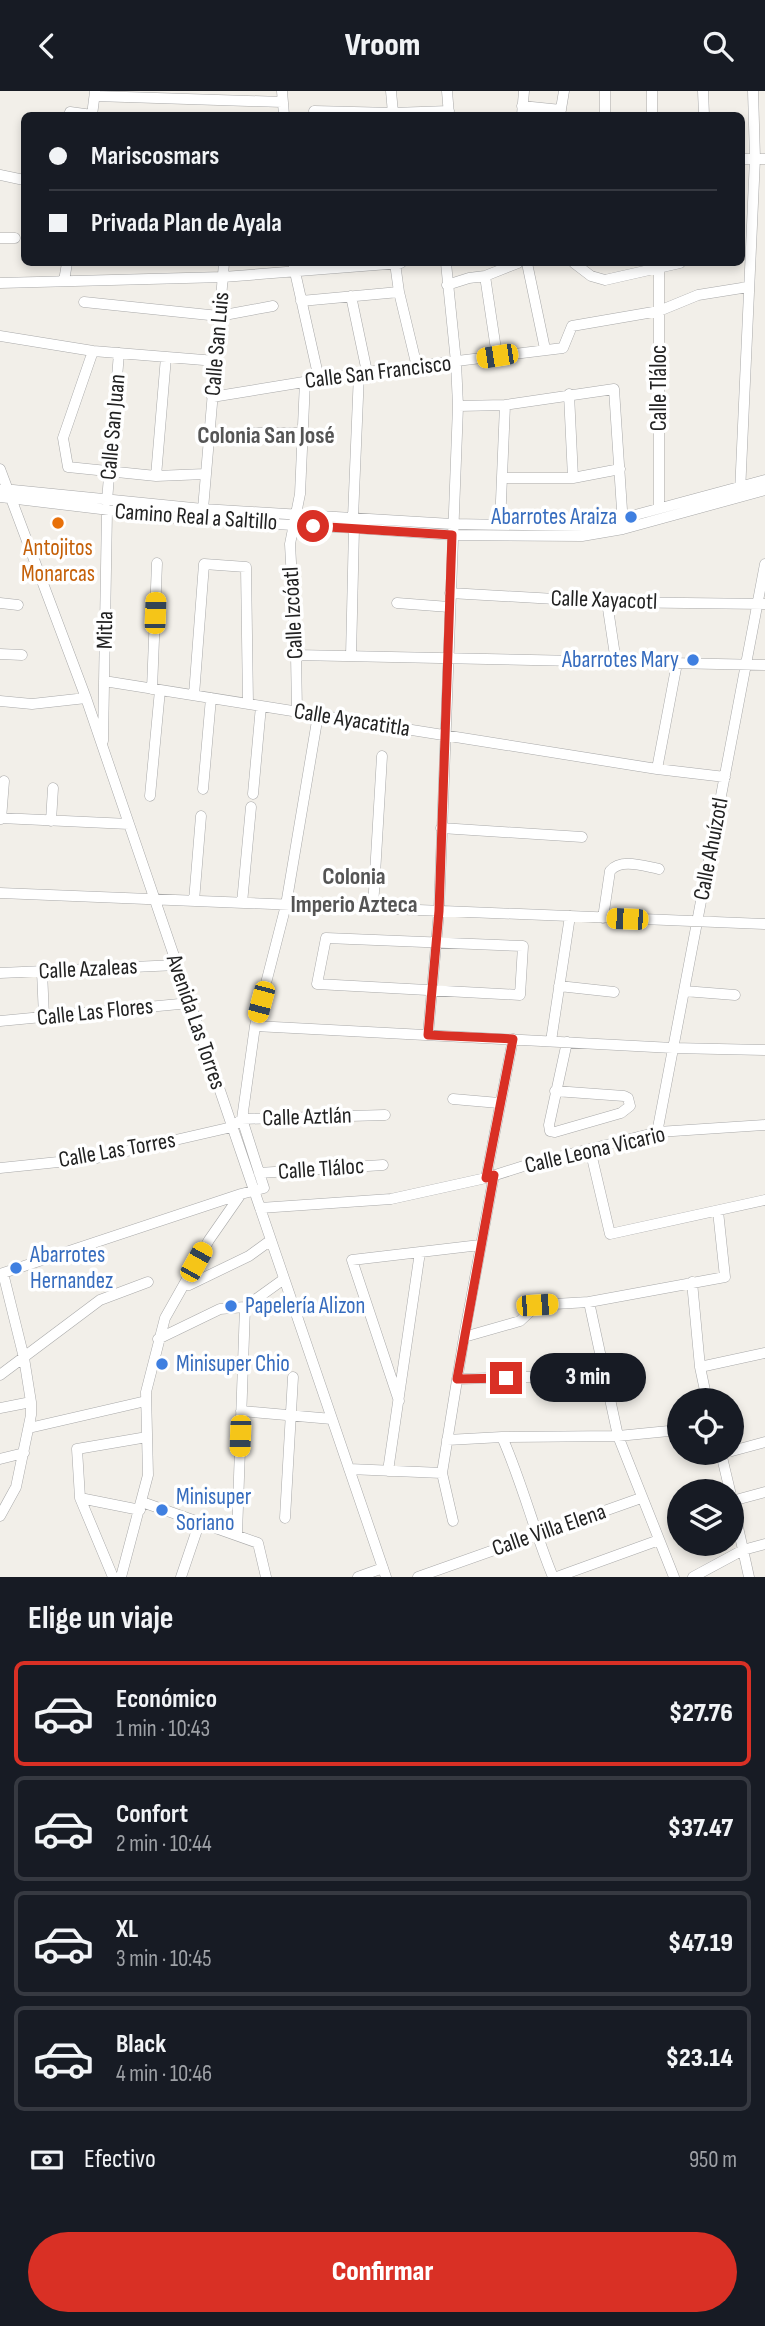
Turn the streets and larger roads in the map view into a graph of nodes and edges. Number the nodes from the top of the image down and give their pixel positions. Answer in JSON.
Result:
{"nodes":[{"id":1,"x":282,"y":91,"type":"edge"},
{"id":2,"x":391,"y":91,"type":"edge"},
{"id":3,"x":447,"y":91,"type":"edge"},
{"id":4,"x":524,"y":91,"type":"edge"},
{"id":5,"x":564,"y":91,"type":"edge"},
{"id":6,"x":605,"y":91,"type":"edge"},
{"id":7,"x":652,"y":91,"type":"edge"},
{"id":8,"x":703,"y":91,"type":"edge"},
{"id":9,"x":752,"y":91,"type":"edge"},
{"id":10,"x":95,"y":93,"type":"edge"},
{"id":11,"x":180,"y":96,"type":"edge"},
{"id":12,"x":225,"y":96,"type":"edge"},
{"id":13,"x":282,"y":102,"type":"junction"},
{"id":14,"x":314,"y":111,"type":"dead end"},
{"id":15,"x":522,"y":111,"type":"edge"},
{"id":16,"x":92,"y":112,"type":"edge"},
{"id":17,"x":284,"y":112,"type":"edge"},
{"id":18,"x":354,"y":112,"type":"edge"},
{"id":19,"x":393,"y":112,"type":"edge"},
{"id":20,"x":449,"y":112,"type":"edge"},
{"id":21,"x":541,"y":112,"type":"edge"},
{"id":22,"x":560,"y":112,"type":"edge"},
{"id":23,"x":605,"y":112,"type":"edge"},
{"id":24,"x":652,"y":112,"type":"edge"},
{"id":25,"x":704,"y":112,"type":"edge"},
{"id":26,"x":760,"y":159,"type":"edge"},
{"id":27,"x":0,"y":175,"type":"edge"},
{"id":28,"x":21,"y":179,"type":"edge"},
{"id":29,"x":0,"y":238,"type":"edge"},
{"id":30,"x":15,"y":238,"type":"dead end"},
{"id":31,"x":746,"y":243,"type":"edge"},
{"id":32,"x":66,"y":266,"type":"edge"},
{"id":33,"x":224,"y":266,"type":"edge"},
{"id":34,"x":294,"y":266,"type":"edge"},
{"id":35,"x":397,"y":266,"type":"edge"},
{"id":36,"x":446,"y":266,"type":"edge"},
{"id":37,"x":501,"y":266,"type":"edge"},
{"id":38,"x":528,"y":266,"type":"edge"},
{"id":39,"x":576,"y":266,"type":"edge"},
{"id":40,"x":670,"y":266,"type":"edge"},
{"id":41,"x":659,"y":269,"type":"junction"},
{"id":42,"x":485,"y":276,"type":"junction"},
{"id":43,"x":223,"y":277,"type":"junction"},
{"id":44,"x":64,"y":281,"type":"junction"},
{"id":45,"x":0,"y":283,"type":"edge"},
{"id":46,"x":447,"y":285,"type":"junction"},
{"id":47,"x":748,"y":287,"type":"junction"},
{"id":48,"x":399,"y":292,"type":"junction"},
{"id":49,"x":351,"y":296,"type":"junction"},
{"id":50,"x":301,"y":301,"type":"junction"},
{"id":51,"x":84,"y":302,"type":"dead end"},
{"id":52,"x":273,"y":306,"type":"dead end"},
{"id":53,"x":659,"y":311,"type":"junction"},
{"id":54,"x":219,"y":316,"type":"junction"},
{"id":55,"x":0,"y":336,"type":"edge"},
{"id":56,"x":545,"y":349,"type":"junction"},
{"id":57,"x":93,"y":351,"type":"junction"},
{"id":58,"x":119,"y":353,"type":"junction"},
{"id":59,"x":497,"y":356,"type":"junction"},
{"id":60,"x":166,"y":357,"type":"junction"},
{"id":61,"x":216,"y":361,"type":"junction"},
{"id":62,"x":456,"y":362,"type":"junction"},
{"id":63,"x":417,"y":367,"type":"junction"},
{"id":64,"x":363,"y":373,"type":"junction"},
{"id":65,"x":319,"y":379,"type":"junction"},
{"id":66,"x":304,"y":381,"type":"junction"},
{"id":67,"x":569,"y":394,"type":"junction"},
{"id":68,"x":212,"y":397,"type":"junction"},
{"id":69,"x":458,"y":405,"type":"junction"},
{"id":70,"x":505,"y":405,"type":"junction"},
{"id":71,"x":246,"y":433,"type":"dead end"},
{"id":72,"x":304,"y":433,"type":"junction"},
{"id":73,"x":0,"y":469,"type":"edge"},
{"id":74,"x":620,"y":469,"type":"junction"},
{"id":75,"x":109,"y":471,"type":"junction"},
{"id":76,"x":205,"y":474,"type":"junction"},
{"id":77,"x":156,"y":476,"type":"junction"},
{"id":78,"x":502,"y":478,"type":"junction"},
{"id":79,"x":573,"y":478,"type":"junction"},
{"id":80,"x":765,"y":480,"type":"edge"},
{"id":81,"x":765,"y":490,"type":"edge"},
{"id":82,"x":740,"y":492,"type":"junction"},
{"id":83,"x":5,"y":494,"type":"edge"},
{"id":84,"x":107,"y":506,"type":"junction"},
{"id":85,"x":659,"y":508,"type":"junction"},
{"id":86,"x":203,"y":509,"type":"junction"},
{"id":87,"x":294,"y":520,"type":"junction"},
{"id":88,"x":353,"y":523,"type":"junction"},
{"id":89,"x":623,"y":524,"type":"junction"},
{"id":90,"x":500,"y":525,"type":"junction"},
{"id":91,"x":452,"y":529,"type":"junction"},
{"id":92,"x":157,"y":563,"type":"dead end"},
{"id":93,"x":765,"y":565,"type":"edge"},
{"id":94,"x":450,"y":593,"type":"junction"},
{"id":95,"x":607,"y":601,"type":"junction"},
{"id":96,"x":0,"y":603,"type":"edge"},
{"id":97,"x":397,"y":603,"type":"dead end"},
{"id":98,"x":761,"y":604,"type":"edge"},
{"id":99,"x":18,"y":605,"type":"dead end"},
{"id":100,"x":449,"y":607,"type":"junction"},
{"id":101,"x":0,"y":653,"type":"edge"},
{"id":102,"x":22,"y":655,"type":"dead end"},
{"id":103,"x":296,"y":655,"type":"junction"},
{"id":104,"x":351,"y":656,"type":"junction"},
{"id":105,"x":447,"y":658,"type":"junction"},
{"id":106,"x":617,"y":662,"type":"junction"},
{"id":107,"x":677,"y":663,"type":"junction"},
{"id":108,"x":746,"y":665,"type":"junction"},
{"id":109,"x":765,"y":665,"type":"edge"},
{"id":110,"x":104,"y":681,"type":"junction"},
{"id":111,"x":156,"y":689,"type":"junction"},
{"id":112,"x":194,"y":695,"type":"junction"},
{"id":113,"x":86,"y":698,"type":"junction"},
{"id":114,"x":211,"y":698,"type":"junction"},
{"id":115,"x":0,"y":701,"type":"edge"},
{"id":116,"x":248,"y":704,"type":"junction"},
{"id":117,"x":261,"y":706,"type":"junction"},
{"id":118,"x":297,"y":712,"type":"junction"},
{"id":119,"x":318,"y":715,"type":"junction"},
{"id":120,"x":444,"y":735,"type":"junction"},
{"id":121,"x":103,"y":749,"type":"junction"},
{"id":122,"x":382,"y":756,"type":"dead end"},
{"id":123,"x":657,"y":769,"type":"junction"},
{"id":124,"x":725,"y":777,"type":"junction"},
{"id":125,"x":4,"y":781,"type":"dead end"},
{"id":126,"x":53,"y":788,"type":"dead end"},
{"id":127,"x":203,"y":789,"type":"dead end"},
{"id":128,"x":253,"y":793,"type":"dead end"},
{"id":129,"x":150,"y":796,"type":"dead end"},
{"id":130,"x":251,"y":807,"type":"dead end"},
{"id":131,"x":201,"y":816,"type":"dead end"},
{"id":132,"x":0,"y":818,"type":"edge"},
{"id":133,"x":51,"y":821,"type":"junction"},
{"id":134,"x":129,"y":824,"type":"junction"},
{"id":135,"x":441,"y":828,"type":"junction"},
{"id":136,"x":582,"y":837,"type":"dead end"},
{"id":137,"x":659,"y":869,"type":"dead end"},
{"id":138,"x":0,"y":893,"type":"edge"},
{"id":139,"x":153,"y":901,"type":"junction"},
{"id":140,"x":194,"y":901,"type":"junction"},
{"id":141,"x":242,"y":903,"type":"junction"},
{"id":142,"x":286,"y":905,"type":"junction"},
{"id":143,"x":373,"y":908,"type":"junction"},
{"id":144,"x":439,"y":911,"type":"junction"},
{"id":145,"x":570,"y":916,"type":"junction"},
{"id":146,"x":603,"y":918,"type":"junction"},
{"id":147,"x":697,"y":921,"type":"junction"},
{"id":148,"x":765,"y":924,"type":"edge"},
{"id":149,"x":436,"y":941,"type":"junction"},
{"id":150,"x":177,"y":965,"type":"junction"},
{"id":151,"x":42,"y":971,"type":"junction"},
{"id":152,"x":0,"y":973,"type":"edge"},
{"id":153,"x":559,"y":986,"type":"junction"},
{"id":154,"x":684,"y":991,"type":"junction"},
{"id":155,"x":432,"y":992,"type":"junction"},
{"id":156,"x":614,"y":992,"type":"dead end"},
{"id":157,"x":736,"y":995,"type":"dead end"},
{"id":158,"x":190,"y":1003,"type":"junction"},
{"id":159,"x":44,"y":1017,"type":"junction"},
{"id":160,"x":0,"y":1021,"type":"edge"},
{"id":161,"x":255,"y":1026,"type":"junction"},
{"id":162,"x":428,"y":1035,"type":"junction"},
{"id":163,"x":513,"y":1039,"type":"junction"},
{"id":164,"x":551,"y":1041,"type":"junction"},
{"id":165,"x":567,"y":1042,"type":"junction"},
{"id":166,"x":673,"y":1048,"type":"junction"},
{"id":167,"x":765,"y":1050,"type":"edge"},
{"id":168,"x":555,"y":1091,"type":"junction"},
{"id":169,"x":453,"y":1099,"type":"dead end"},
{"id":170,"x":499,"y":1103,"type":"junction"},
{"id":171,"x":385,"y":1115,"type":"dead end"},
{"id":172,"x":242,"y":1119,"type":"junction"},
{"id":173,"x":765,"y":1125,"type":"edge"},
{"id":174,"x":232,"y":1127,"type":"junction"},
{"id":175,"x":657,"y":1133,"type":"junction"},
{"id":176,"x":590,"y":1149,"type":"junction"},
{"id":177,"x":383,"y":1165,"type":"dead end"},
{"id":178,"x":0,"y":1168,"type":"edge"},
{"id":179,"x":260,"y":1173,"type":"junction"},
{"id":180,"x":490,"y":1177,"type":"junction"},
{"id":181,"x":259,"y":1189,"type":"junction"},
{"id":182,"x":241,"y":1194,"type":"junction"},
{"id":183,"x":765,"y":1200,"type":"edge"},
{"id":184,"x":265,"y":1207,"type":"junction"},
{"id":185,"x":718,"y":1211,"type":"junction"},
{"id":186,"x":271,"y":1240,"type":"junction"},
{"id":187,"x":480,"y":1245,"type":"junction"},
{"id":188,"x":420,"y":1252,"type":"junction"},
{"id":189,"x":2,"y":1273,"type":"edge"},
{"id":190,"x":284,"y":1279,"type":"junction"},
{"id":191,"x":148,"y":1282,"type":"dead end"},
{"id":192,"x":692,"y":1282,"type":"junction"},
{"id":193,"x":184,"y":1285,"type":"junction"},
{"id":194,"x":589,"y":1302,"type":"junction"},
{"id":195,"x":245,"y":1307,"type":"junction"},
{"id":196,"x":464,"y":1337,"type":"junction"},
{"id":197,"x":158,"y":1339,"type":"junction"},
{"id":198,"x":765,"y":1353,"type":"edge"},
{"id":199,"x":24,"y":1358,"type":"junction"},
{"id":200,"x":617,"y":1365,"type":"dead end"},
{"id":201,"x":700,"y":1367,"type":"junction"},
{"id":202,"x":602,"y":1371,"type":"junction"},
{"id":203,"x":0,"y":1375,"type":"edge"},
{"id":204,"x":293,"y":1377,"type":"dead end"},
{"id":205,"x":457,"y":1379,"type":"junction"},
{"id":206,"x":704,"y":1388,"type":"edge"},
{"id":207,"x":146,"y":1401,"type":"junction"},
{"id":208,"x":399,"y":1401,"type":"junction"},
{"id":209,"x":32,"y":1402,"type":"junction"},
{"id":210,"x":0,"y":1408,"type":"edge"},
{"id":211,"x":241,"y":1411,"type":"junction"},
{"id":212,"x":290,"y":1415,"type":"junction"},
{"id":213,"x":332,"y":1419,"type":"junction"},
{"id":214,"x":29,"y":1428,"type":"junction"},
{"id":215,"x":667,"y":1431,"type":"edge"},
{"id":216,"x":618,"y":1436,"type":"junction"},
{"id":217,"x":147,"y":1437,"type":"junction"},
{"id":218,"x":502,"y":1437,"type":"junction"},
{"id":219,"x":447,"y":1440,"type":"junction"},
{"id":220,"x":765,"y":1443,"type":"edge"},
{"id":221,"x":744,"y":1448,"type":"edge"},
{"id":222,"x":24,"y":1453,"type":"junction"},
{"id":223,"x":0,"y":1459,"type":"edge"},
{"id":224,"x":349,"y":1469,"type":"junction"},
{"id":225,"x":388,"y":1471,"type":"junction"},
{"id":226,"x":442,"y":1473,"type":"junction"},
{"id":227,"x":765,"y":1492,"type":"edge"},
{"id":228,"x":744,"y":1497,"type":"edge"},
{"id":229,"x":80,"y":1498,"type":"junction"},
{"id":230,"x":641,"y":1498,"type":"junction"},
{"id":231,"x":141,"y":1506,"type":"junction"},
{"id":232,"x":0,"y":1513,"type":"edge"},
{"id":233,"x":285,"y":1518,"type":"dead end"},
{"id":234,"x":200,"y":1521,"type":"junction"},
{"id":235,"x":453,"y":1521,"type":"dead end"},
{"id":236,"x":237,"y":1534,"type":"junction"},
{"id":237,"x":535,"y":1534,"type":"junction"},
{"id":238,"x":659,"y":1540,"type":"junction"},
{"id":239,"x":765,"y":1544,"type":"edge"},
{"id":240,"x":744,"y":1550,"type":"edge"},
{"id":241,"x":744,"y":1554,"type":"edge"},
{"id":242,"x":732,"y":1556,"type":"edge"},
{"id":243,"x":384,"y":1572,"type":"edge"},
{"id":244,"x":363,"y":1576,"type":"edge"},
{"id":245,"x":113,"y":1577,"type":"edge"},
{"id":246,"x":121,"y":1577,"type":"edge"},
{"id":247,"x":181,"y":1577,"type":"edge"},
{"id":248,"x":266,"y":1577,"type":"edge"},
{"id":249,"x":418,"y":1577,"type":"edge"},
{"id":250,"x":555,"y":1577,"type":"edge"},
{"id":251,"x":674,"y":1577,"type":"edge"},
{"id":252,"x":693,"y":1577,"type":"edge"},
{"id":253,"x":749,"y":1577,"type":"edge"}],
"edges":[{"from":1,"to":13,"type":"street"},
{"from":2,"to":19,"type":"street"},
{"from":3,"to":20,"type":"street"},
{"from":4,"to":15,"type":"street"},
{"from":5,"to":22,"type":"street"},
{"from":6,"to":23,"type":"street"},
{"from":7,"to":24,"type":"street"},
{"from":8,"to":25,"type":"street"},
{"from":9,"to":26,"type":"street"},
{"from":10,"to":11,"type":"street"},
{"from":10,"to":16,"type":"street"},
{"from":11,"to":12,"type":"street"},
{"from":12,"to":13,"type":"street"},
{"from":13,"to":17,"type":"street"},
{"from":14,"to":18,"type":"street"},
{"from":15,"to":21,"type":"street"},
{"from":26,"to":31,"type":"street"},
{"from":27,"to":28,"type":"street"},
{"from":29,"to":30,"type":"street"},
{"from":31,"to":47,"type":"street"},
{"from":32,"to":44,"type":"street"},
{"from":33,"to":43,"type":"street","name":"Calle San Luis"},
{"from":34,"to":43,"type":"street"},
{"from":34,"to":50,"type":"street"},
{"from":35,"to":48,"type":"street"},
{"from":36,"to":46,"type":"street"},
{"from":37,"to":42,"type":"street"},
{"from":38,"to":56,"type":"street"},
{"from":39,"to":41,"type":"street"},
{"from":40,"to":41,"type":"street"},
{"from":41,"to":53,"type":"street","name":"Calle Tláloc"},
{"from":42,"to":46,"type":"street"},
{"from":42,"to":59,"type":"street"},
{"from":43,"to":44,"type":"street"},
{"from":43,"to":54,"type":"street","name":"Calle San Luis"},
{"from":44,"to":45,"type":"street"},
{"from":46,"to":62,"type":"street"},
{"from":47,"to":53,"type":"street"},
{"from":47,"to":82,"type":"street"},
{"from":48,"to":49,"type":"street"},
{"from":48,"to":63,"type":"street"},
{"from":49,"to":50,"type":"street"},
{"from":49,"to":64,"type":"street"},
{"from":50,"to":65,"type":"street"},
{"from":51,"to":54,"type":"street"},
{"from":52,"to":54,"type":"street"},
{"from":53,"to":56,"type":"street"},
{"from":53,"to":85,"type":"street","name":"Calle Tláloc"},
{"from":54,"to":61,"type":"street","name":"Calle San Luis"},
{"from":55,"to":57,"type":"street"},
{"from":56,"to":59,"type":"street","name":"Calle San Francisco"},
{"from":57,"to":58,"type":"street"},
{"from":57,"to":75,"type":"street"},
{"from":58,"to":60,"type":"street"},
{"from":58,"to":75,"type":"street","name":"Calle San Juan"},
{"from":59,"to":62,"type":"street","name":"Calle San Francisco"},
{"from":60,"to":61,"type":"street"},
{"from":60,"to":77,"type":"street"},
{"from":61,"to":68,"type":"street","name":"Calle San Luis"},
{"from":62,"to":63,"type":"street","name":"Calle San Francisco"},
{"from":62,"to":69,"type":"street"},
{"from":63,"to":64,"type":"street","name":"Calle San Francisco"},
{"from":64,"to":65,"type":"street","name":"Calle San Francisco"},
{"from":64,"to":88,"type":"street"},
{"from":65,"to":66,"type":"street","name":"Calle San Francisco"},
{"from":66,"to":68,"type":"street","name":"Calle San Francisco"},
{"from":66,"to":72,"type":"street","name":"Calle Izcóatl"},
{"from":67,"to":70,"type":"street"},
{"from":67,"to":74,"type":"street"},
{"from":67,"to":79,"type":"street"},
{"from":68,"to":76,"type":"street","name":"Calle San Luis"},
{"from":69,"to":70,"type":"street"},
{"from":69,"to":91,"type":"street"},
{"from":70,"to":78,"type":"street"},
{"from":71,"to":72,"type":"street"},
{"from":72,"to":87,"type":"street","name":"Calle Izcóatl"},
{"from":73,"to":83,"type":"street","name":"Avenida Las Torres"},
{"from":74,"to":79,"type":"street"},
{"from":74,"to":89,"type":"street"},
{"from":75,"to":77,"type":"street"},
{"from":75,"to":84,"type":"street","name":"Calle San Juan"},
{"from":76,"to":77,"type":"street"},
{"from":76,"to":86,"type":"street","name":"Calle San Luis"},
{"from":78,"to":79,"type":"street"},
{"from":78,"to":90,"type":"street"},
{"from":80,"to":82,"type":"street","name":"Camino Real a Saltillo"},
{"from":81,"to":82,"type":"street","name":"Camino Real a Saltillo"},
{"from":82,"to":85,"type":"street","name":"Camino Real a Saltillo"},
{"from":82,"to":89,"type":"street","name":"Camino Real a Saltillo"},
{"from":83,"to":84,"type":"street","name":"Camino Real a Saltillo"},
{"from":83,"to":113,"type":"street","name":"Avenida Las Torres"},
{"from":84,"to":86,"type":"street","name":"Camino Real a Saltillo"},
{"from":84,"to":87,"type":"street","name":"Camino Real a Saltillo"},
{"from":84,"to":110,"type":"street","name":"Mitla"},
{"from":85,"to":89,"type":"street","name":"Camino Real a Saltillo"},
{"from":86,"to":87,"type":"street","name":"Camino Real a Saltillo"},
{"from":87,"to":88,"type":"street","name":"Camino Real a Saltillo"},
{"from":87,"to":103,"type":"street","name":"Calle Izcóatl"},
{"from":88,"to":91,"type":"street","name":"Camino Real a Saltillo"},
{"from":88,"to":104,"type":"street"},
{"from":89,"to":90,"type":"street","name":"Camino Real a Saltillo"},
{"from":89,"to":91,"type":"street","name":"Camino Real a Saltillo"},
{"from":90,"to":91,"type":"street","name":"Camino Real a Saltillo"},
{"from":91,"to":94,"type":"street"},
{"from":92,"to":111,"type":"street"},
{"from":93,"to":98,"type":"street","name":"Calle Ahuízotl"},
{"from":94,"to":95,"type":"street","name":"Calle Xayacotl"},
{"from":94,"to":100,"type":"street"},
{"from":95,"to":98,"type":"street","name":"Calle Xayacotl"},
{"from":95,"to":106,"type":"street"},
{"from":96,"to":99,"type":"street"},
{"from":97,"to":100,"type":"street"},
{"from":98,"to":108,"type":"street","name":"Calle Ahuízotl"},
{"from":100,"to":105,"type":"street"},
{"from":101,"to":102,"type":"street"},
{"from":103,"to":104,"type":"street"},
{"from":103,"to":118,"type":"street","name":"Calle Izcóatl"},
{"from":104,"to":105,"type":"street"},
{"from":105,"to":106,"type":"street"},
{"from":105,"to":120,"type":"street"},
{"from":106,"to":107,"type":"street"},
{"from":107,"to":108,"type":"street"},
{"from":107,"to":123,"type":"street"},
{"from":108,"to":109,"type":"street"},
{"from":108,"to":124,"type":"street","name":"Calle Ahuízotl"},
{"from":110,"to":111,"type":"street","name":"Calle Ayacatitla"},
{"from":110,"to":121,"type":"street","name":"Mitla"},
{"from":111,"to":112,"type":"street","name":"Calle Ayacatitla"},
{"from":111,"to":129,"type":"street"},
{"from":112,"to":114,"type":"street","name":"Calle Ayacatitla"},
{"from":112,"to":116,"type":"street"},
{"from":113,"to":115,"type":"street"},
{"from":113,"to":121,"type":"street","name":"Avenida Las Torres"},
{"from":114,"to":116,"type":"street","name":"Calle Ayacatitla"},
{"from":114,"to":127,"type":"street"},
{"from":116,"to":117,"type":"street","name":"Calle Ayacatitla"},
{"from":117,"to":118,"type":"street","name":"Calle Ayacatitla"},
{"from":117,"to":128,"type":"street"},
{"from":118,"to":119,"type":"street","name":"Calle Ayacatitla"},
{"from":119,"to":120,"type":"street","name":"Calle Ayacatitla"},
{"from":119,"to":142,"type":"street"},
{"from":120,"to":123,"type":"street","name":"Calle Ayacatitla"},
{"from":120,"to":135,"type":"street"},
{"from":121,"to":134,"type":"street","name":"Avenida Las Torres"},
{"from":122,"to":143,"type":"street"},
{"from":123,"to":124,"type":"street","name":"Calle Ayacatitla"},
{"from":124,"to":147,"type":"street","name":"Calle Ahuízotl"},
{"from":125,"to":132,"type":"street"},
{"from":126,"to":133,"type":"street"},
{"from":130,"to":141,"type":"street"},
{"from":131,"to":140,"type":"street"},
{"from":132,"to":133,"type":"street"},
{"from":133,"to":134,"type":"street"},
{"from":134,"to":139,"type":"street","name":"Avenida Las Torres"},
{"from":135,"to":136,"type":"street"},
{"from":135,"to":144,"type":"street"},
{"from":137,"to":146,"type":"street"},
{"from":138,"to":139,"type":"street"},
{"from":139,"to":140,"type":"street"},
{"from":139,"to":150,"type":"street","name":"Avenida Las Torres"},
{"from":140,"to":141,"type":"street"},
{"from":141,"to":142,"type":"street"},
{"from":142,"to":143,"type":"street"},
{"from":142,"to":161,"type":"street"},
{"from":143,"to":144,"type":"street"},
{"from":144,"to":145,"type":"street"},
{"from":144,"to":149,"type":"street"},
{"from":145,"to":146,"type":"street"},
{"from":145,"to":153,"type":"street"},
{"from":146,"to":147,"type":"street"},
{"from":147,"to":148,"type":"street"},
{"from":147,"to":154,"type":"street","name":"Calle Ahuízotl"},
{"from":149,"to":155,"type":"street"},
{"from":149,"to":155,"type":"street"},
{"from":149,"to":155,"type":"street"},
{"from":150,"to":151,"type":"street","name":"Calle Azaleas"},
{"from":150,"to":158,"type":"street","name":"Avenida Las Torres"},
{"from":151,"to":152,"type":"street","name":"Calle Azaleas"},
{"from":151,"to":159,"type":"street"},
{"from":153,"to":156,"type":"street"},
{"from":153,"to":164,"type":"street"},
{"from":154,"to":157,"type":"street"},
{"from":154,"to":166,"type":"street","name":"Calle Ahuízotl"},
{"from":155,"to":162,"type":"street"},
{"from":158,"to":159,"type":"street","name":"Calle Las Flores"},
{"from":158,"to":174,"type":"street","name":"Avenida Las Torres"},
{"from":159,"to":160,"type":"street","name":"Calle Las Flores"},
{"from":161,"to":162,"type":"street"},
{"from":161,"to":172,"type":"street"},
{"from":162,"to":163,"type":"street"},
{"from":163,"to":164,"type":"street"},
{"from":163,"to":170,"type":"street"},
{"from":164,"to":165,"type":"street"},
{"from":165,"to":166,"type":"street"},
{"from":165,"to":168,"type":"street"},
{"from":166,"to":167,"type":"street"},
{"from":166,"to":175,"type":"street","name":"Calle Ahuízotl"},
{"from":168,"to":168,"type":"street"},
{"from":169,"to":170,"type":"street"},
{"from":170,"to":180,"type":"street"},
{"from":171,"to":172,"type":"street","name":"Calle Aztlán"},
{"from":172,"to":174,"type":"street","name":"Calle Aztlán"},
{"from":172,"to":179,"type":"street"},
{"from":173,"to":175,"type":"street","name":"Calle Leona Vicario"},
{"from":174,"to":178,"type":"street","name":"Calle Las Torres"},
{"from":174,"to":181,"type":"street","name":"Avenida Las Torres"},
{"from":175,"to":176,"type":"street","name":"Calle Leona Vicario"},
{"from":176,"to":180,"type":"street","name":"Calle Leona Vicario"},
{"from":176,"to":185,"type":"street"},
{"from":177,"to":179,"type":"street","name":"Calle Tláloc"},
{"from":179,"to":181,"type":"street"},
{"from":180,"to":184,"type":"street","name":"Calle Leona Vicario"},
{"from":180,"to":187,"type":"street"},
{"from":181,"to":182,"type":"street"},
{"from":181,"to":184,"type":"street","name":"Avenida Las Torres"},
{"from":182,"to":189,"type":"street"},
{"from":182,"to":193,"type":"street"},
{"from":183,"to":185,"type":"street"},
{"from":184,"to":186,"type":"street","name":"Avenida Las Torres"},
{"from":185,"to":192,"type":"street"},
{"from":186,"to":190,"type":"street","name":"Avenida Las Torres"},
{"from":186,"to":193,"type":"street"},
{"from":187,"to":188,"type":"street"},
{"from":187,"to":196,"type":"street"},
{"from":188,"to":208,"type":"street"},
{"from":188,"to":208,"type":"street"},
{"from":189,"to":199,"type":"street"},
{"from":190,"to":195,"type":"street"},
{"from":190,"to":213,"type":"street","name":"Avenida Las Torres"},
{"from":191,"to":199,"type":"street"},
{"from":192,"to":194,"type":"street"},
{"from":192,"to":201,"type":"street"},
{"from":193,"to":197,"type":"street"},
{"from":194,"to":196,"type":"street"},
{"from":194,"to":202,"type":"street"},
{"from":195,"to":197,"type":"street"},
{"from":195,"to":211,"type":"street"},
{"from":196,"to":205,"type":"street"},
{"from":197,"to":207,"type":"street"},
{"from":198,"to":201,"type":"street"},
{"from":199,"to":203,"type":"street"},
{"from":199,"to":209,"type":"street"},
{"from":200,"to":202,"type":"street"},
{"from":201,"to":206,"type":"street"},
{"from":202,"to":205,"type":"street"},
{"from":202,"to":216,"type":"street"},
{"from":204,"to":212,"type":"street"},
{"from":205,"to":219,"type":"street"},
{"from":207,"to":214,"type":"street"},
{"from":207,"to":217,"type":"street"},
{"from":208,"to":225,"type":"street"},
{"from":209,"to":210,"type":"street"},
{"from":209,"to":214,"type":"street"},
{"from":211,"to":212,"type":"street"},
{"from":211,"to":236,"type":"street"},
{"from":212,"to":213,"type":"street"},
{"from":212,"to":233,"type":"street"},
{"from":213,"to":224,"type":"street","name":"Avenida Las Torres"},
{"from":214,"to":222,"type":"street"},
{"from":215,"to":216,"type":"street"},
{"from":216,"to":218,"type":"street"},
{"from":216,"to":230,"type":"street"},
{"from":217,"to":229,"type":"street"},
{"from":217,"to":231,"type":"street"},
{"from":218,"to":219,"type":"street"},
{"from":218,"to":237,"type":"street"},
{"from":219,"to":226,"type":"street"},
{"from":220,"to":221,"type":"street"},
{"from":222,"to":223,"type":"street"},
{"from":222,"to":232,"type":"street"},
{"from":224,"to":225,"type":"street"},
{"from":224,"to":243,"type":"street","name":"Avenida Las Torres"},
{"from":225,"to":226,"type":"street"},
{"from":226,"to":235,"type":"street"},
{"from":227,"to":228,"type":"street"},
{"from":229,"to":231,"type":"street"},
{"from":229,"to":245,"type":"street"},
{"from":230,"to":237,"type":"street","name":"Calle Villa Elena"},
{"from":230,"to":238,"type":"street"},
{"from":231,"to":234,"type":"street"},
{"from":231,"to":246,"type":"street"},
{"from":234,"to":236,"type":"street"},
{"from":234,"to":247,"type":"street"},
{"from":236,"to":248,"type":"street"},
{"from":237,"to":249,"type":"street","name":"Calle Villa Elena"},
{"from":237,"to":250,"type":"street"},
{"from":238,"to":250,"type":"street"},
{"from":238,"to":251,"type":"street"},
{"from":239,"to":240,"type":"street"},
{"from":241,"to":253,"type":"street"},
{"from":242,"to":252,"type":"street"},
{"from":243,"to":244,"type":"street"}]}
